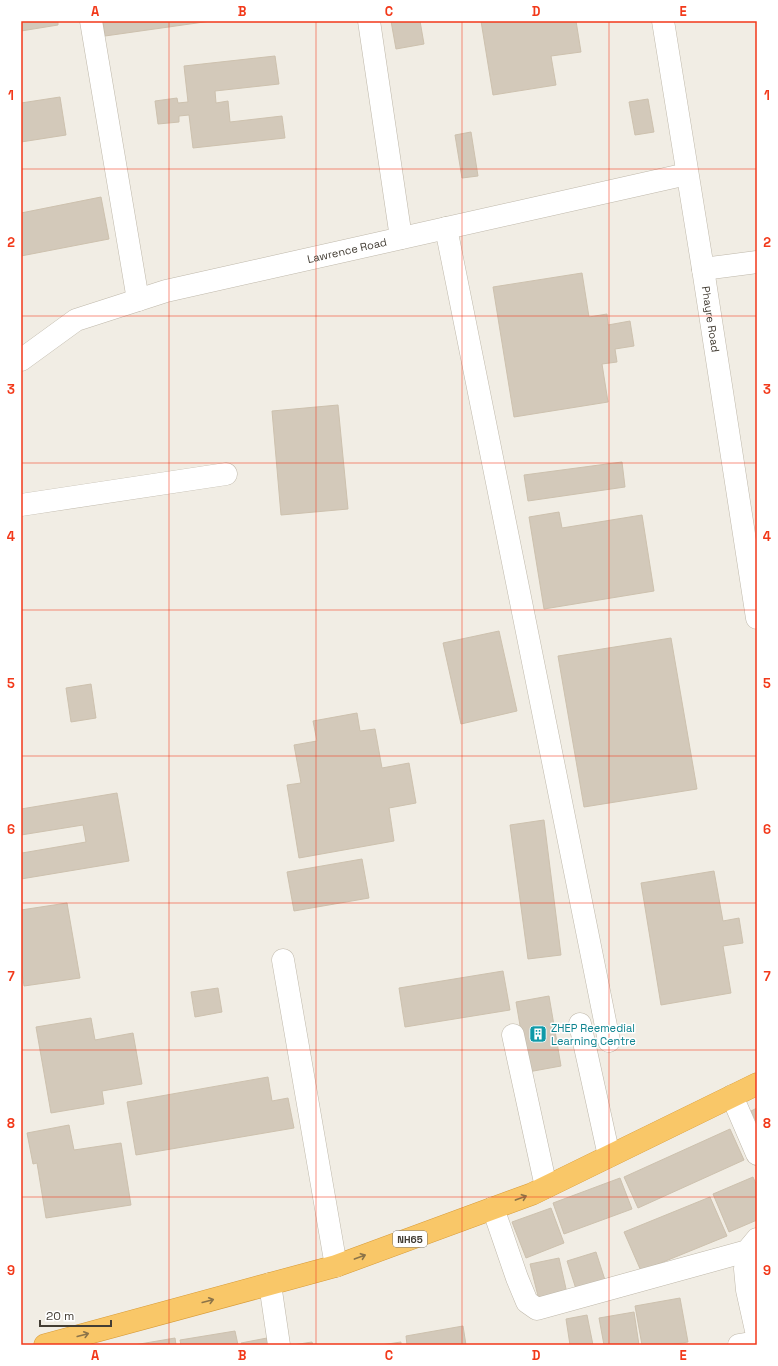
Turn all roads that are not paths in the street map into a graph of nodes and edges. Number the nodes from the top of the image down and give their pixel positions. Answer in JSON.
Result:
{"nodes":[{"id":1,"x":91,"y":21,"type":"edge"},
{"id":2,"x":369,"y":21,"type":"edge"},
{"id":3,"x":663,"y":21,"type":"edge"},
{"id":4,"x":688,"y":174,"type":"junction"},
{"id":5,"x":446,"y":228,"type":"junction"},
{"id":6,"x":401,"y":238,"type":"junction"},
{"id":7,"x":757,"y":262,"type":"edge"},
{"id":8,"x":704,"y":268,"type":"junction"},
{"id":9,"x":138,"y":300,"type":"junction"},
{"id":10,"x":21,"y":360,"type":"edge"},
{"id":11,"x":226,"y":474,"type":"dead end"},
{"id":12,"x":21,"y":505,"type":"edge"},
{"id":13,"x":757,"y":618,"type":"edge"},
{"id":14,"x":283,"y":960,"type":"dead end"},
{"id":15,"x":580,"y":1024,"type":"dead end"},
{"id":16,"x":513,"y":1035,"type":"dead end"},
{"id":17,"x":609,"y":1042,"type":"dead end"},
{"id":18,"x":757,"y":1084,"type":"edge"},
{"id":19,"x":732,"y":1096,"type":"junction"},
{"id":20,"x":757,"y":1154,"type":"edge"},
{"id":21,"x":609,"y":1156,"type":"junction"},
{"id":22,"x":546,"y":1187,"type":"junction"},
{"id":23,"x":493,"y":1208,"type":"junction"},
{"id":24,"x":752,"y":1245,"type":"edge"},
{"id":25,"x":336,"y":1266,"type":"junction"},
{"id":26,"x":270,"y":1284,"type":"junction"},
{"id":27,"x":757,"y":1335,"type":"edge"},
{"id":28,"x":757,"y":1342,"type":"edge"},
{"id":29,"x":45,"y":1345,"type":"edge"},
{"id":30,"x":279,"y":1345,"type":"edge"},
{"id":31,"x":739,"y":1345,"type":"edge"}],
"edges":[{"from":1,"to":9,"type":"street"},
{"from":2,"to":6,"type":"street"},
{"from":3,"to":4,"type":"street","name":"Phayre Road"},
{"from":4,"to":5,"type":"street","name":"Lawrence Road"},
{"from":4,"to":8,"type":"street","name":"Phayre Road"},
{"from":5,"to":6,"type":"street","name":"Lawrence Road"},
{"from":5,"to":17,"type":"street"},
{"from":6,"to":9,"type":"street","name":"Lawrence Road"},
{"from":7,"to":8,"type":"street"},
{"from":8,"to":13,"type":"street","name":"Phayre Road"},
{"from":9,"to":10,"type":"street","name":"Lawrence Road"},
{"from":11,"to":12,"type":"street"},
{"from":14,"to":25,"type":"street"},
{"from":15,"to":21,"type":"street"},
{"from":16,"to":22,"type":"street"},
{"from":18,"to":19,"type":"highway","number":"NH65"},
{"from":19,"to":20,"type":"street"},
{"from":19,"to":21,"type":"highway","number":"NH65"},
{"from":21,"to":22,"type":"highway","number":"NH65"},
{"from":23,"to":22,"type":"highway","number":"NH65","one_way":true},
{"from":23,"to":24,"type":"street"},
{"from":25,"to":23,"type":"highway","number":"NH65","one_way":true},
{"from":24,"to":27,"type":"street"},
{"from":25,"to":26,"type":"highway","number":"NH65"},
{"from":29,"to":26,"type":"highway","number":"NH65","one_way":true},
{"from":26,"to":30,"type":"street"},
{"from":28,"to":31,"type":"street"}]}
